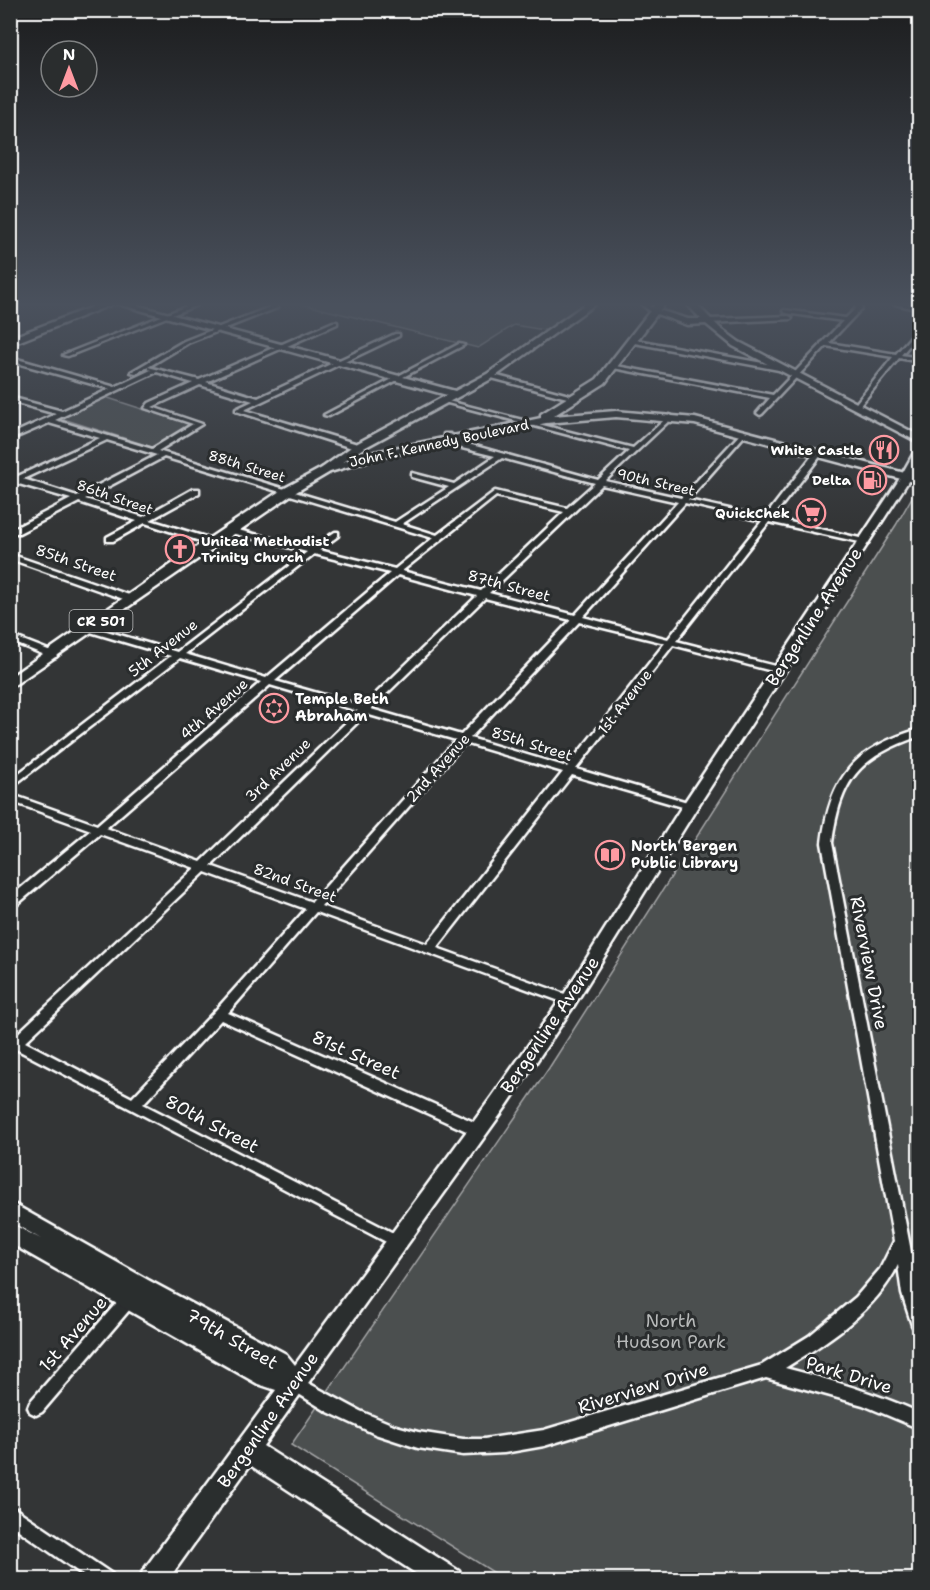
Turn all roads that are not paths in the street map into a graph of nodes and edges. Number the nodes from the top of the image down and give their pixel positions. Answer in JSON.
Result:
{"nodes":[{"id":1,"x":71,"y":376,"type":"edge"},
{"id":2,"x":144,"y":376,"type":"edge"},
{"id":3,"x":178,"y":376,"type":"edge"},
{"id":4,"x":215,"y":376,"type":"edge"},
{"id":5,"x":308,"y":376,"type":"edge"},
{"id":6,"x":390,"y":376,"type":"edge"},
{"id":7,"x":400,"y":376,"type":"edge"},
{"id":8,"x":490,"y":376,"type":"joint"},
{"id":9,"x":604,"y":376,"type":"edge"},
{"id":10,"x":645,"y":376,"type":"edge"},
{"id":11,"x":794,"y":376,"type":"edge"},
{"id":12,"x":797,"y":376,"type":"edge"},
{"id":13,"x":881,"y":376,"type":"edge"},
{"id":14,"x":397,"y":378,"type":"junction"},
{"id":15,"x":200,"y":383,"type":"junction"},
{"id":16,"x":116,"y":389,"type":"junction"},
{"id":17,"x":458,"y":395,"type":"junction"},
{"id":18,"x":774,"y":397,"type":"junction"},
{"id":19,"x":10,"y":399,"type":"edge"},
{"id":20,"x":258,"y":400,"type":"junction"},
{"id":21,"x":446,"y":401,"type":"junction"},
{"id":22,"x":587,"y":404,"type":"junction"},
{"id":23,"x":856,"y":407,"type":"junction"},
{"id":24,"x":760,"y":413,"type":"dead end"},
{"id":25,"x":63,"y":414,"type":"junction"},
{"id":26,"x":327,"y":415,"type":"dead end"},
{"id":27,"x":543,"y":417,"type":"junction"},
{"id":28,"x":670,"y":417,"type":"junction"},
{"id":29,"x":48,"y":420,"type":"junction"},
{"id":30,"x":527,"y":422,"type":"junction"},
{"id":31,"x":743,"y":434,"type":"junction"},
{"id":32,"x":107,"y":437,"type":"junction"},
{"id":33,"x":10,"y":438,"type":"edge"},
{"id":34,"x":449,"y":438,"type":"junction"},
{"id":35,"x":920,"y":440,"type":"edge"},
{"id":36,"x":358,"y":447,"type":"junction"},
{"id":37,"x":632,"y":450,"type":"junction"},
{"id":38,"x":153,"y":451,"type":"junction"},
{"id":39,"x":818,"y":454,"type":"junction"},
{"id":40,"x":164,"y":455,"type":"junction"},
{"id":41,"x":918,"y":455,"type":"edge"},
{"id":42,"x":501,"y":456,"type":"junction"},
{"id":43,"x":338,"y":460,"type":"junction"},
{"id":44,"x":326,"y":470,"type":"junction"},
{"id":45,"x":415,"y":476,"type":"dead end"},
{"id":46,"x":905,"y":477,"type":"junction"},
{"id":47,"x":13,"y":479,"type":"edge"},
{"id":48,"x":920,"y":481,"type":"edge"},
{"id":49,"x":599,"y":483,"type":"junction"},
{"id":50,"x":454,"y":486,"type":"junction"},
{"id":51,"x":196,"y":491,"type":"dead end"},
{"id":52,"x":287,"y":492,"type":"junction"},
{"id":53,"x":79,"y":499,"type":"junction"},
{"id":54,"x":681,"y":501,"type":"junction"},
{"id":55,"x":569,"y":511,"type":"junction"},
{"id":56,"x":143,"y":520,"type":"junction"},
{"id":57,"x":768,"y":520,"type":"junction"},
{"id":58,"x":395,"y":525,"type":"junction"},
{"id":59,"x":230,"y":530,"type":"junction"},
{"id":60,"x":16,"y":531,"type":"dead end"},
{"id":61,"x":335,"y":534,"type":"dead end"},
{"id":62,"x":437,"y":537,"type":"junction"},
{"id":63,"x":110,"y":538,"type":"dead end"},
{"id":64,"x":864,"y":541,"type":"junction"},
{"id":65,"x":212,"y":542,"type":"junction"},
{"id":66,"x":311,"y":552,"type":"junction"},
{"id":67,"x":10,"y":556,"type":"edge"},
{"id":68,"x":394,"y":573,"type":"junction"},
{"id":69,"x":482,"y":595,"type":"junction"},
{"id":70,"x":132,"y":599,"type":"junction"},
{"id":71,"x":576,"y":620,"type":"junction"},
{"id":72,"x":90,"y":629,"type":"junction"},
{"id":73,"x":10,"y":638,"type":"edge"},
{"id":74,"x":671,"y":643,"type":"junction"},
{"id":75,"x":180,"y":654,"type":"junction"},
{"id":76,"x":53,"y":655,"type":"junction"},
{"id":77,"x":780,"y":670,"type":"junction"},
{"id":78,"x":268,"y":681,"type":"junction"},
{"id":79,"x":10,"y":684,"type":"edge"},
{"id":80,"x":364,"y":709,"type":"junction"},
{"id":81,"x":920,"y":732,"type":"edge"},
{"id":82,"x":464,"y":740,"type":"junction"},
{"id":83,"x":571,"y":771,"type":"junction"},
{"id":84,"x":10,"y":785,"type":"edge"},
{"id":85,"x":10,"y":797,"type":"edge"},
{"id":86,"x":690,"y":806,"type":"junction"},
{"id":87,"x":100,"y":830,"type":"junction"},
{"id":88,"x":203,"y":867,"type":"junction"},
{"id":89,"x":10,"y":904,"type":"edge"},
{"id":90,"x":315,"y":907,"type":"junction"},
{"id":91,"x":430,"y":949,"type":"junction"},
{"id":92,"x":569,"y":1000,"type":"junction"},
{"id":93,"x":219,"y":1014,"type":"junction"},
{"id":94,"x":12,"y":1043,"type":"edge"},
{"id":95,"x":135,"y":1104,"type":"junction"},
{"id":96,"x":478,"y":1130,"type":"junction"},
{"id":97,"x":11,"y":1218,"type":"edge"},
{"id":98,"x":396,"y":1241,"type":"junction"},
{"id":99,"x":902,"y":1241,"type":"junction"},
{"id":100,"x":134,"y":1294,"type":"junction"},
{"id":101,"x":920,"y":1325,"type":"edge"},
{"id":102,"x":766,"y":1371,"type":"junction"},
{"id":103,"x":295,"y":1383,"type":"junction"},
{"id":104,"x":36,"y":1407,"type":"dead end"},
{"id":105,"x":920,"y":1420,"type":"edge"},
{"id":106,"x":248,"y":1450,"type":"junction"},
{"id":107,"x":10,"y":1513,"type":"edge"},
{"id":108,"x":106,"y":1580,"type":"edge"},
{"id":109,"x":152,"y":1580,"type":"edge"},
{"id":110,"x":450,"y":1580,"type":"edge"}],
"edges":[{"from":1,"to":16,"type":"street"},
{"from":2,"to":16,"type":"street"},
{"from":3,"to":15,"type":"street"},
{"from":4,"to":15,"type":"street"},
{"from":5,"to":20,"type":"street"},
{"from":6,"to":14,"type":"street"},
{"from":7,"to":14,"type":"street"},
{"from":8,"to":17,"type":"street"},
{"from":8,"to":22,"type":"street"},
{"from":9,"to":22,"type":"main road"},
{"from":10,"to":18,"type":"street"},
{"from":11,"to":18,"type":"street"},
{"from":12,"to":23,"type":"street"},
{"from":13,"to":23,"type":"street"},
{"from":14,"to":17,"type":"street"},
{"from":14,"to":26,"type":"street"},
{"from":15,"to":20,"type":"street"},
{"from":15,"to":38,"type":"street"},
{"from":16,"to":25,"type":"street"},
{"from":17,"to":21,"type":"street"},
{"from":18,"to":24,"type":"street"},
{"from":19,"to":25,"type":"street"},
{"from":20,"to":36,"type":"street"},
{"from":21,"to":30,"type":"street"},
{"from":21,"to":36,"type":"street"},
{"from":22,"to":27,"type":"main road","name":"John F. Kennedy Boulevard"},
{"from":22,"to":27,"type":"main road"},
{"from":22,"to":28,"type":"main road","name":"John F. Kennedy Boulevard"},
{"from":22,"to":28,"type":"main road","name":"John F. Kennedy Boulevard"},
{"from":22,"to":30,"type":"main road","name":"John F. Kennedy Boulevard"},
{"from":22,"to":30,"type":"main road"},
{"from":23,"to":35,"type":"street"},
{"from":25,"to":29,"type":"street"},
{"from":27,"to":30,"type":"main road"},
{"from":28,"to":31,"type":"main road","name":"John F. Kennedy Boulevard"},
{"from":28,"to":37,"type":"street","name":"3rd Avenue"},
{"from":29,"to":32,"type":"street","name":"88th Street"},
{"from":29,"to":33,"type":"street"},
{"from":30,"to":34,"type":"main road","name":"John F. Kennedy Boulevard","number":"CR 501"},
{"from":30,"to":37,"type":"street"},
{"from":31,"to":39,"type":"main road","name":"John F. Kennedy Boulevard"},
{"from":31,"to":54,"type":"street","name":"2nd Avenue"},
{"from":32,"to":38,"type":"street","name":"88th Street"},
{"from":32,"to":47,"type":"street"},
{"from":34,"to":42,"type":"street","name":"90th Street"},
{"from":34,"to":43,"type":"main road","name":"John F. Kennedy Boulevard","number":"CR 501"},
{"from":34,"to":44,"type":"main road","name":"John F. Kennedy Boulevard","number":"CR 501"},
{"from":36,"to":43,"type":"street"},
{"from":37,"to":49,"type":"street","name":"3rd Avenue"},
{"from":38,"to":40,"type":"street","name":"88th Street"},
{"from":39,"to":46,"type":"main road","name":"John F. Kennedy Boulevard"},
{"from":39,"to":57,"type":"street","name":"1st Avenue"},
{"from":40,"to":52,"type":"street","name":"88th Street"},
{"from":40,"to":53,"type":"street"},
{"from":41,"to":46,"type":"street","name":"Bergenline Avenue"},
{"from":42,"to":49,"type":"street","name":"90th Street"},
{"from":42,"to":50,"type":"street"},
{"from":43,"to":44,"type":"street"},
{"from":43,"to":52,"type":"main road","name":"John F. Kennedy Boulevard","number":"CR 501"},
{"from":44,"to":52,"type":"main road","name":"John F. Kennedy Boulevard","number":"CR 501"},
{"from":45,"to":50,"type":"street"},
{"from":46,"to":48,"type":"main road","name":"John F. Kennedy Boulevard"},
{"from":46,"to":64,"type":"street","name":"Bergenline Avenue"},
{"from":47,"to":53,"type":"street","name":"86th Street"},
{"from":49,"to":54,"type":"street","name":"90th Street"},
{"from":49,"to":55,"type":"street","name":"3rd Avenue"},
{"from":50,"to":58,"type":"street"},
{"from":51,"to":56,"type":"street"},
{"from":52,"to":58,"type":"street","name":"88th Street"},
{"from":52,"to":59,"type":"main road","name":"John F. Kennedy Boulevard","number":"CR 501"},
{"from":53,"to":56,"type":"street","name":"86th Street"},
{"from":53,"to":60,"type":"street"},
{"from":54,"to":57,"type":"street","name":"90th Street"},
{"from":54,"to":71,"type":"street","name":"2nd Avenue"},
{"from":55,"to":62,"type":"street","name":"4th Avenue"},
{"from":55,"to":69,"type":"street","name":"3rd Avenue"},
{"from":56,"to":63,"type":"street"},
{"from":56,"to":65,"type":"street","name":"86th Street"},
{"from":57,"to":64,"type":"street","name":"90th Street"},
{"from":57,"to":74,"type":"street","name":"1st Avenue"},
{"from":58,"to":62,"type":"street","name":"88th Street"},
{"from":59,"to":65,"type":"main road","name":"John F. Kennedy Boulevard","number":"CR 501"},
{"from":59,"to":66,"type":"street","name":"87th Street"},
{"from":61,"to":66,"type":"street","name":"5th Avenue"},
{"from":62,"to":68,"type":"street","name":"4th Avenue"},
{"from":64,"to":77,"type":"street","name":"Bergenline Avenue"},
{"from":65,"to":70,"type":"main road","name":"John F. Kennedy Boulevard","number":"CR 501"},
{"from":66,"to":68,"type":"street","name":"87th Street"},
{"from":66,"to":75,"type":"street","name":"5th Avenue"},
{"from":67,"to":70,"type":"street","name":"85th Street"},
{"from":68,"to":69,"type":"street","name":"87th Street"},
{"from":68,"to":78,"type":"street","name":"4th Avenue"},
{"from":69,"to":71,"type":"street","name":"87th Street"},
{"from":69,"to":80,"type":"street","name":"3rd Avenue"},
{"from":70,"to":72,"type":"main road","name":"John F. Kennedy Boulevard","number":"CR 501"},
{"from":71,"to":74,"type":"street","name":"87th Street"},
{"from":71,"to":82,"type":"street","name":"2nd Avenue"},
{"from":72,"to":75,"type":"street","name":"85th Street"},
{"from":72,"to":76,"type":"main road","name":"John F. Kennedy Boulevard","number":"CR 501"},
{"from":73,"to":76,"type":"street"},
{"from":74,"to":77,"type":"street","name":"87th Street"},
{"from":74,"to":83,"type":"street","name":"1st Avenue"},
{"from":75,"to":78,"type":"street","name":"85th Street"},
{"from":75,"to":84,"type":"street","name":"5th Avenue"},
{"from":76,"to":79,"type":"main road","name":"John F. Kennedy Boulevard","number":"CR 501"},
{"from":77,"to":86,"type":"street","name":"Bergenline Avenue"},
{"from":78,"to":80,"type":"street","name":"85th Street"},
{"from":78,"to":87,"type":"street","name":"4th Avenue"},
{"from":80,"to":82,"type":"street","name":"85th Street"},
{"from":80,"to":88,"type":"street","name":"3rd Avenue"},
{"from":81,"to":99,"type":"street","name":"Riverview Drive"},
{"from":82,"to":83,"type":"street","name":"85th Street"},
{"from":82,"to":90,"type":"street","name":"2nd Avenue"},
{"from":83,"to":86,"type":"street","name":"85th Street"},
{"from":83,"to":91,"type":"street","name":"1st Avenue"},
{"from":85,"to":87,"type":"street","name":"82nd Street"},
{"from":86,"to":92,"type":"street","name":"Bergenline Avenue"},
{"from":87,"to":88,"type":"street","name":"82nd Street"},
{"from":87,"to":89,"type":"street","name":"4th Avenue"},
{"from":88,"to":90,"type":"street","name":"82nd Street"},
{"from":88,"to":94,"type":"street","name":"3rd Avenue"},
{"from":90,"to":91,"type":"street","name":"82nd Street"},
{"from":90,"to":93,"type":"street","name":"2nd Avenue"},
{"from":91,"to":92,"type":"street","name":"82nd Street"},
{"from":92,"to":96,"type":"street","name":"Bergenline Avenue"},
{"from":93,"to":95,"type":"street","name":"2nd Avenue"},
{"from":93,"to":96,"type":"street","name":"81st Street"},
{"from":94,"to":95,"type":"street","name":"80th Street"},
{"from":95,"to":98,"type":"street","name":"80th Street"},
{"from":96,"to":98,"type":"street","name":"Bergenline Avenue"},
{"from":97,"to":100,"type":"street","name":"79th Street"},
{"from":98,"to":103,"type":"street","name":"Bergenline Avenue"},
{"from":99,"to":101,"type":"street"},
{"from":99,"to":102,"type":"street","name":"Riverview Drive"},
{"from":100,"to":103,"type":"street","name":"79th Street"},
{"from":100,"to":104,"type":"street","name":"1st Avenue"},
{"from":102,"to":103,"type":"street","name":"Riverview Drive"},
{"from":102,"to":105,"type":"street","name":"Park Drive"},
{"from":103,"to":106,"type":"street","name":"Bergenline Avenue"},
{"from":106,"to":109,"type":"street","name":"Bergenline Avenue"},
{"from":106,"to":110,"type":"street"},
{"from":107,"to":108,"type":"street"}]}
